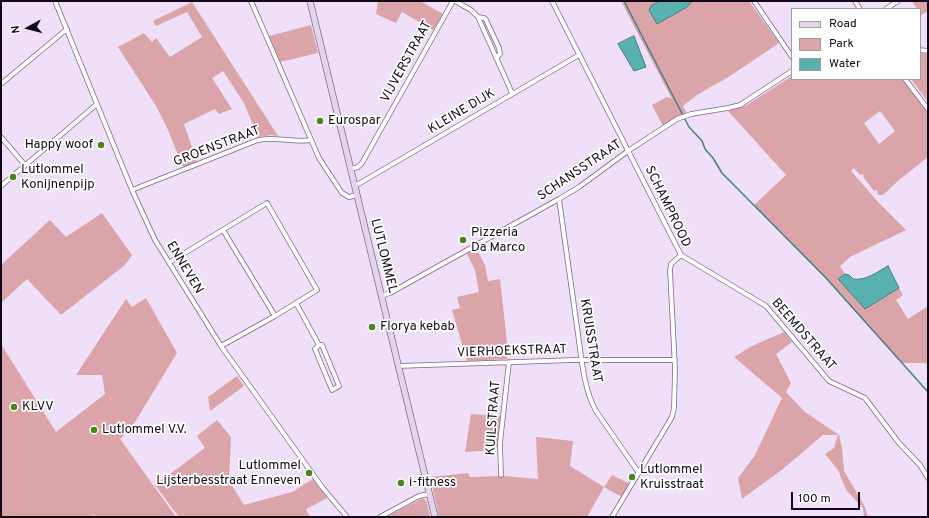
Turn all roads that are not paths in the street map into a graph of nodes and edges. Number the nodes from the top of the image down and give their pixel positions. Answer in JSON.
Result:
{"nodes":[{"id":1,"x":55,"y":1,"type":"edge"},
{"id":2,"x":251,"y":1,"type":"edge"},
{"id":3,"x":310,"y":1,"type":"edge"},
{"id":4,"x":454,"y":1,"type":"edge"},
{"id":5,"x":552,"y":1,"type":"edge"},
{"id":6,"x":754,"y":1,"type":"edge"},
{"id":7,"x":898,"y":1,"type":"edge"},
{"id":8,"x":888,"y":8,"type":"edge"},
{"id":9,"x":478,"y":17,"type":"junction"},
{"id":10,"x":67,"y":29,"type":"junction"},
{"id":11,"x":579,"y":55,"type":"junction"},
{"id":12,"x":791,"y":56,"type":"edge"},
{"id":13,"x":496,"y":58,"type":"junction"},
{"id":14,"x":791,"y":72,"type":"edge"},
{"id":15,"x":906,"y":80,"type":"edge"},
{"id":16,"x":1,"y":84,"type":"edge"},
{"id":17,"x":512,"y":93,"type":"junction"},
{"id":18,"x":97,"y":104,"type":"junction"},
{"id":19,"x":928,"y":109,"type":"edge"},
{"id":20,"x":1,"y":137,"type":"edge"},
{"id":21,"x":311,"y":140,"type":"junction"},
{"id":22,"x":628,"y":151,"type":"junction"},
{"id":23,"x":25,"y":165,"type":"junction"},
{"id":24,"x":351,"y":169,"type":"junction"},
{"id":25,"x":1,"y":186,"type":"edge"},
{"id":26,"x":355,"y":186,"type":"junction"},
{"id":27,"x":132,"y":190,"type":"junction"},
{"id":28,"x":357,"y":195,"type":"junction"},
{"id":29,"x":559,"y":199,"type":"junction"},
{"id":30,"x":223,"y":230,"type":"junction"},
{"id":31,"x":681,"y":255,"type":"junction"},
{"id":32,"x":170,"y":262,"type":"junction"},
{"id":33,"x":381,"y":296,"type":"junction"},
{"id":34,"x":296,"y":303,"type":"junction"},
{"id":35,"x":275,"y":316,"type":"junction"},
{"id":36,"x":319,"y":345,"type":"junction"},
{"id":37,"x":221,"y":346,"type":"junction"},
{"id":38,"x":582,"y":360,"type":"junction"},
{"id":39,"x":675,"y":360,"type":"junction"},
{"id":40,"x":509,"y":362,"type":"junction"},
{"id":41,"x":398,"y":366,"type":"junction"},
{"id":42,"x":639,"y":473,"type":"junction"},
{"id":43,"x":501,"y":475,"type":"dead end"},
{"id":44,"x":928,"y":478,"type":"edge"},
{"id":45,"x":429,"y":494,"type":"junction"},
{"id":46,"x":347,"y":517,"type":"edge"},
{"id":47,"x":380,"y":517,"type":"edge"},
{"id":48,"x":435,"y":517,"type":"edge"},
{"id":49,"x":612,"y":517,"type":"edge"}],
"edges":[{"from":1,"to":10,"type":"street","name":"ENNEVEN"},
{"from":2,"to":21,"type":"street"},
{"from":3,"to":24,"type":"main road","name":"LUTLOMMEL"},
{"from":4,"to":9,"type":"street"},
{"from":4,"to":24,"type":"street","name":"VIJVERSTRAAT"},
{"from":5,"to":11,"type":"street","name":"SCHAMPROOD"},
{"from":6,"to":12,"type":"street"},
{"from":7,"to":8,"type":"street"},
{"from":9,"to":13,"type":"street"},
{"from":9,"to":13,"type":"street"},
{"from":10,"to":16,"type":"street"},
{"from":10,"to":18,"type":"street","name":"ENNEVEN"},
{"from":11,"to":17,"type":"street","name":"KLEINE DIJK"},
{"from":11,"to":22,"type":"street","name":"SCHAMPROOD"},
{"from":13,"to":17,"type":"street"},
{"from":14,"to":22,"type":"street","name":"SCHANSSTRAAT"},
{"from":15,"to":19,"type":"street"},
{"from":17,"to":26,"type":"street","name":"KLEINE DIJK"},
{"from":18,"to":23,"type":"street"},
{"from":18,"to":27,"type":"street","name":"ENNEVEN"},
{"from":20,"to":23,"type":"street"},
{"from":21,"to":27,"type":"street","name":"GROENSTRAAT"},
{"from":21,"to":28,"type":"street"},
{"from":22,"to":29,"type":"street","name":"SCHANSSTRAAT"},
{"from":22,"to":31,"type":"street","name":"SCHAMPROOD"},
{"from":23,"to":25,"type":"street"},
{"from":24,"to":26,"type":"main road","name":"LUTLOMMEL"},
{"from":26,"to":28,"type":"main road","name":"LUTLOMMEL"},
{"from":27,"to":32,"type":"street","name":"ENNEVEN"},
{"from":28,"to":33,"type":"main road","name":"LUTLOMMEL"},
{"from":29,"to":33,"type":"street","name":"SCHANSSTRAAT"},
{"from":29,"to":38,"type":"street","name":"KRUISSTRAAT"},
{"from":30,"to":32,"type":"street"},
{"from":30,"to":34,"type":"street"},
{"from":30,"to":35,"type":"street"},
{"from":31,"to":39,"type":"street","name":"SCHAMPROOD"},
{"from":31,"to":44,"type":"street","name":"BEEMDSTRAAT"},
{"from":32,"to":37,"type":"street","name":"ENNEVEN"},
{"from":33,"to":41,"type":"main road","name":"LUTLOMMEL"},
{"from":34,"to":35,"type":"street"},
{"from":34,"to":36,"type":"street"},
{"from":35,"to":37,"type":"street"},
{"from":36,"to":36,"type":"street"},
{"from":37,"to":46,"type":"street","name":"ENNEVEN"},
{"from":38,"to":39,"type":"street","name":"VIERHOEKSTRAAT"},
{"from":38,"to":40,"type":"street","name":"VIERHOEKSTRAAT"},
{"from":38,"to":42,"type":"street","name":"KRUISSTRAAT"},
{"from":39,"to":42,"type":"street","name":"SCHAMPROOD"},
{"from":40,"to":41,"type":"street","name":"VIERHOEKSTRAAT"},
{"from":40,"to":43,"type":"street","name":"KUILSTRAAT"},
{"from":41,"to":45,"type":"main road","name":"LUTLOMMEL"},
{"from":42,"to":49,"type":"street","name":"SCHAMPROOD"},
{"from":45,"to":47,"type":"street"},
{"from":45,"to":48,"type":"main road","name":"LUTLOMMEL"}]}
